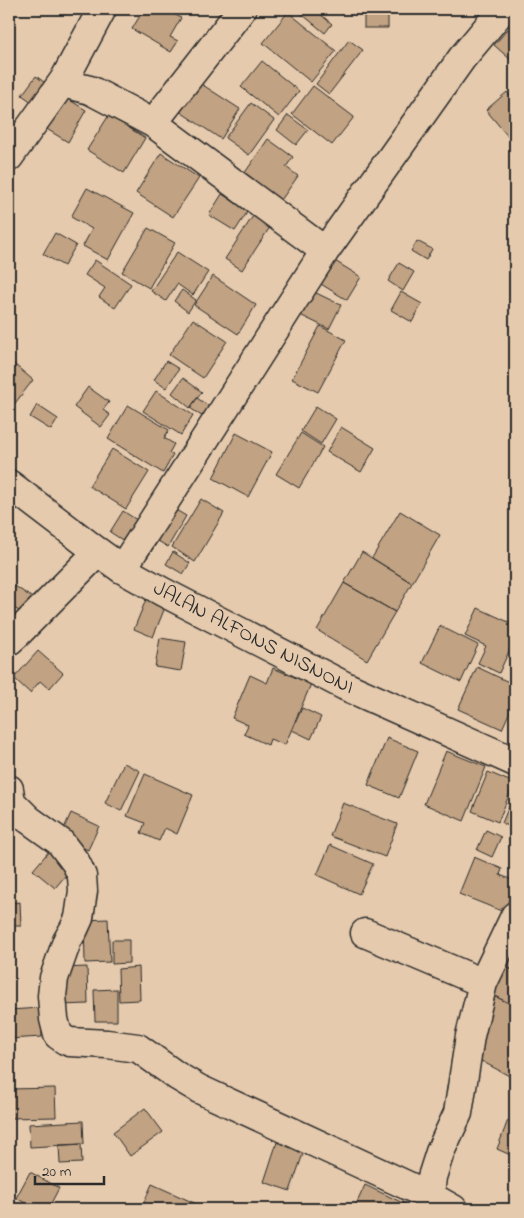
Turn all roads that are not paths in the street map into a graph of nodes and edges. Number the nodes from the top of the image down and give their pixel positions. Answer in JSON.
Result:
{"nodes":[{"id":1,"x":102,"y":9,"type":"edge"},
{"id":2,"x":242,"y":9,"type":"edge"},
{"id":3,"x":503,"y":9,"type":"edge"},
{"id":4,"x":64,"y":80,"type":"junction"},
{"id":5,"x":153,"y":123,"type":"junction"},
{"id":6,"x":9,"y":157,"type":"edge"},
{"id":7,"x":325,"y":251,"type":"junction"},
{"id":8,"x":9,"y":484,"type":"edge"},
{"id":9,"x":98,"y":552,"type":"junction"},
{"id":10,"x":122,"y":569,"type":"junction"},
{"id":11,"x":9,"y":641,"type":"edge"},
{"id":12,"x":515,"y":762,"type":"edge"},
{"id":13,"x":9,"y":789,"type":"edge"},
{"id":14,"x":515,"y":916,"type":"edge"},
{"id":15,"x":365,"y":933,"type":"dead end"},
{"id":16,"x":483,"y":983,"type":"junction"},
{"id":17,"x":438,"y":1205,"type":"edge"}],
"edges":[{"from":1,"to":4,"type":"street"},
{"from":2,"to":5,"type":"street"},
{"from":3,"to":7,"type":"street"},
{"from":4,"to":5,"type":"street"},
{"from":4,"to":6,"type":"street"},
{"from":5,"to":7,"type":"street"},
{"from":7,"to":10,"type":"street"},
{"from":8,"to":9,"type":"street","name":"JALAN ALFONS NISNONI"},
{"from":9,"to":10,"type":"street","name":"JALAN ALFONS NISNONI"},
{"from":9,"to":11,"type":"street"},
{"from":10,"to":12,"type":"street","name":"JALAN ALFONS NISNONI"},
{"from":13,"to":17,"type":"street"},
{"from":14,"to":16,"type":"street"},
{"from":15,"to":16,"type":"street"},
{"from":16,"to":17,"type":"street"}]}
